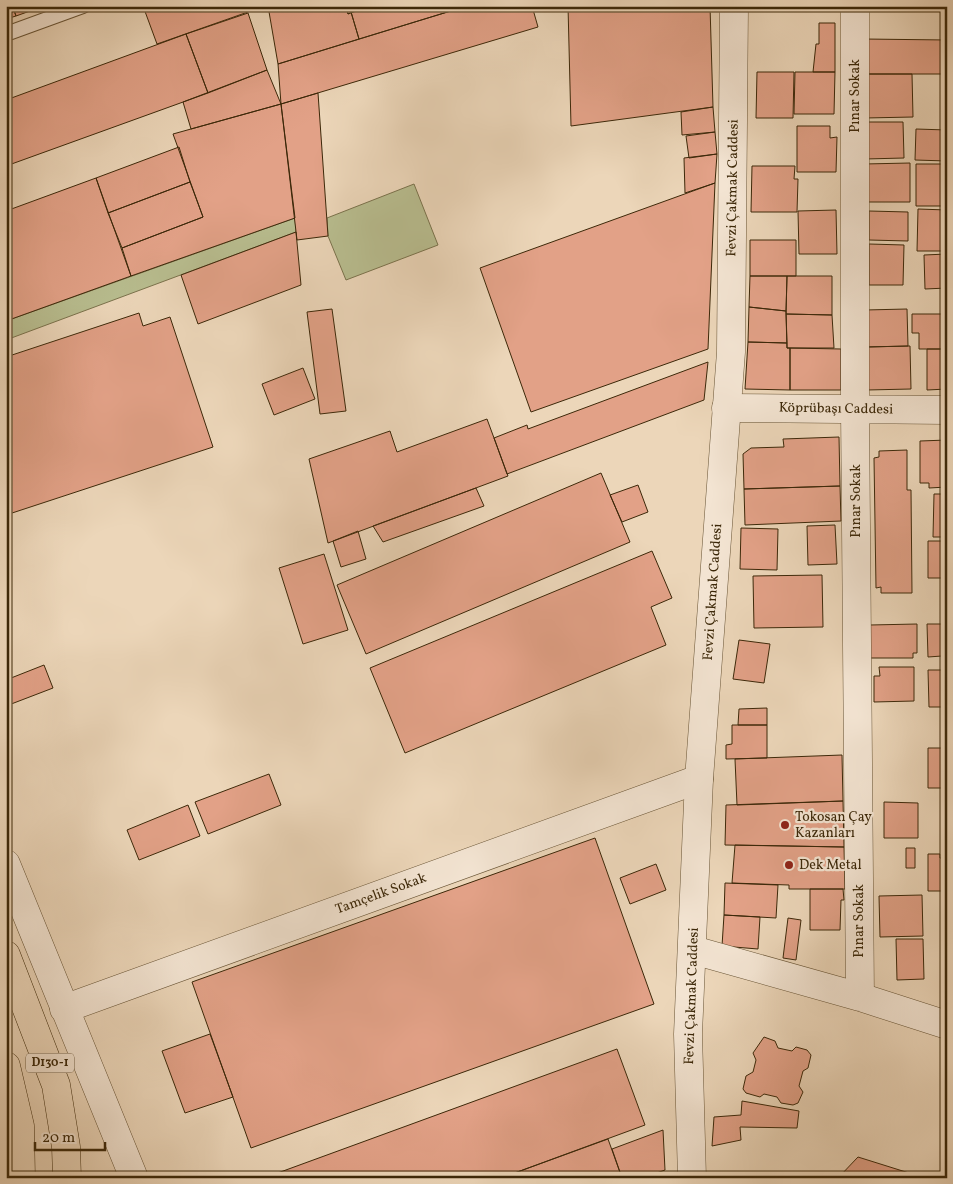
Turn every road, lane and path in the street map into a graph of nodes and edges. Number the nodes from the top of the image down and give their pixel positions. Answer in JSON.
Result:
{"nodes":[{"id":1,"x":83,"y":6,"type":"edge"},
{"id":2,"x":734,"y":6,"type":"edge"},
{"id":3,"x":855,"y":6,"type":"edge"},
{"id":4,"x":6,"y":34,"type":"edge"},
{"id":5,"x":726,"y":408,"type":"junction"},
{"id":6,"x":855,"y":409,"type":"junction"},
{"id":7,"x":947,"y":410,"type":"edge"},
{"id":8,"x":699,"y":778,"type":"junction"},
{"id":9,"x":6,"y":864,"type":"edge"},
{"id":10,"x":693,"y":950,"type":"junction"},
{"id":11,"x":6,"y":955,"type":"edge"},
{"id":12,"x":860,"y":996,"type":"junction"},
{"id":13,"x":64,"y":1009,"type":"junction"},
{"id":14,"x":947,"y":1025,"type":"edge"},
{"id":15,"x":6,"y":1066,"type":"edge"},
{"id":16,"x":6,"y":1143,"type":"edge"},
{"id":17,"x":12,"y":1178,"type":"edge"},
{"id":18,"x":21,"y":1178,"type":"edge"},
{"id":19,"x":67,"y":1178,"type":"edge"},
{"id":20,"x":134,"y":1178,"type":"edge"},
{"id":21,"x":692,"y":1178,"type":"edge"}],
"edges":[{"from":1,"to":4,"type":"lane"},
{"from":2,"to":5,"type":"street","name":"Fevzi Çakmak Caddesi"},
{"from":3,"to":6,"type":"street","name":"Pınar Sokak"},
{"from":5,"to":6,"type":"street","name":"Köprübaşı Caddesi"},
{"from":5,"to":8,"type":"street","name":"Fevzi Çakmak Caddesi"},
{"from":6,"to":7,"type":"street","name":"Köprübaşı Caddesi"},
{"from":6,"to":12,"type":"street","name":"Pınar Sokak"},
{"from":8,"to":10,"type":"street","name":"Fevzi Çakmak Caddesi"},
{"from":8,"to":13,"type":"street","name":"Tamçelik Sokak"},
{"from":9,"to":13,"type":"street"},
{"from":10,"to":12,"type":"street"},
{"from":10,"to":21,"type":"street","name":"Fevzi Çakmak Caddesi"},
{"from":11,"to":19,"type":"highway","number":"D130-1"},
{"from":12,"to":14,"type":"street"},
{"from":13,"to":20,"type":"street"},
{"from":15,"to":18,"type":"highway","number":"D130-1"},
{"from":16,"to":17,"type":"highway"}]}
